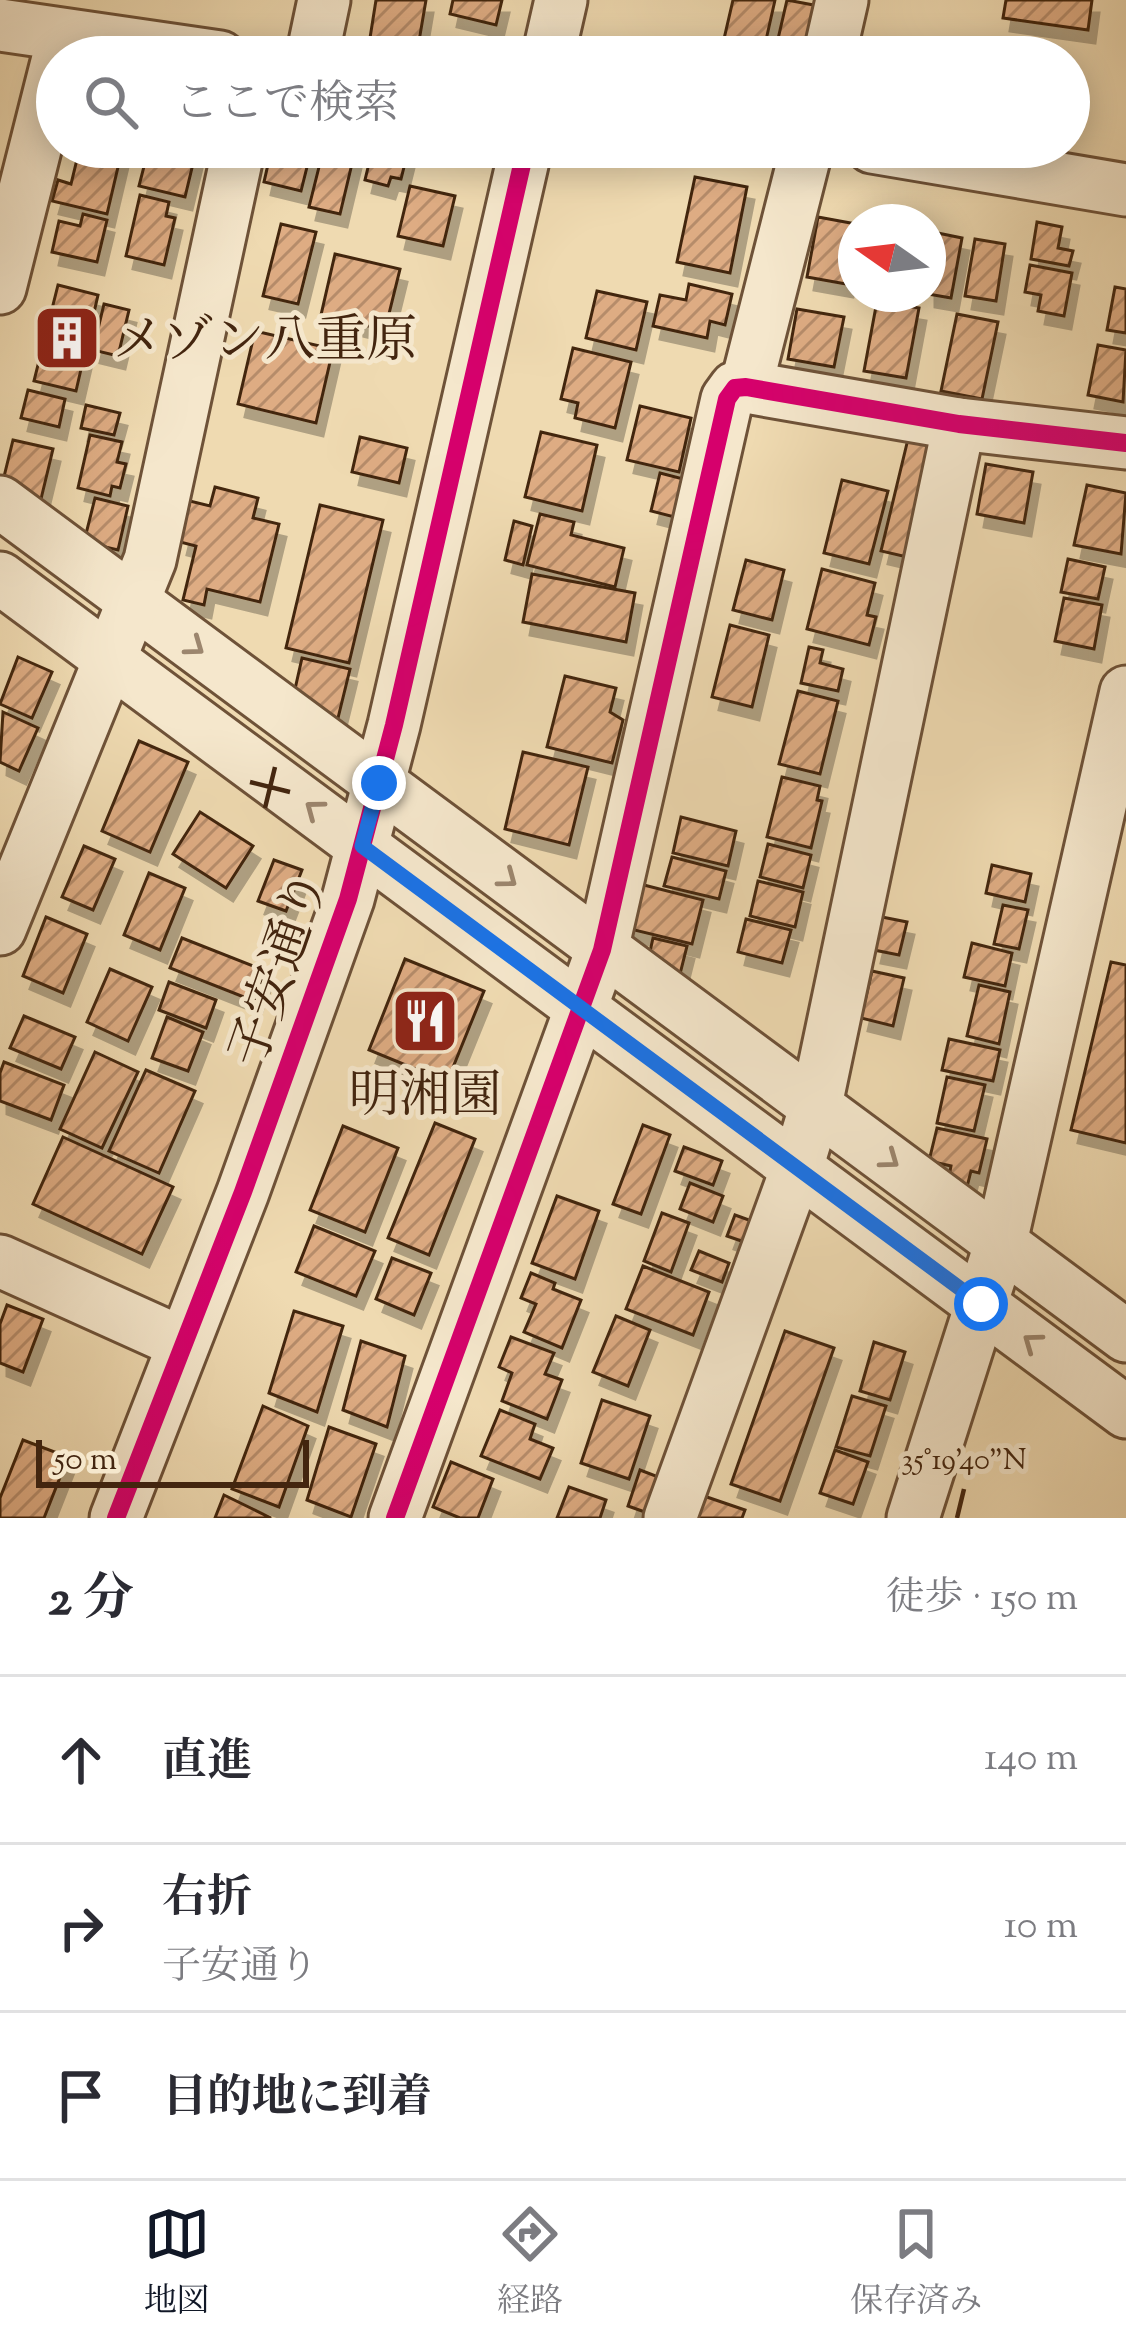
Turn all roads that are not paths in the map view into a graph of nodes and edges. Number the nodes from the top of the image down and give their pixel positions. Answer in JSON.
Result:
{"nodes":[{"id":1,"x":324,"y":0,"type":"edge"},
{"id":2,"x":561,"y":0,"type":"edge"},
{"id":3,"x":842,"y":0,"type":"edge"},
{"id":4,"x":0,"y":25,"type":"edge"},
{"id":5,"x":316,"y":36,"type":"edge"},
{"id":6,"x":553,"y":36,"type":"edge"},
{"id":7,"x":834,"y":36,"type":"edge"},
{"id":8,"x":36,"y":41,"type":"edge"},
{"id":9,"x":36,"y":146,"type":"edge"},
{"id":10,"x":234,"y":168,"type":"edge"},
{"id":11,"x":521,"y":168,"type":"edge"},
{"id":12,"x":802,"y":168,"type":"edge"},
{"id":13,"x":996,"y":168,"type":"edge"},
{"id":14,"x":1126,"y":190,"type":"edge"},
{"id":15,"x":0,"y":288,"type":"edge"},
{"id":16,"x":746,"y":387,"type":"junction"},
{"id":17,"x":959,"y":424,"type":"junction"},
{"id":18,"x":1126,"y":443,"type":"edge"},
{"id":19,"x":0,"y":502,"type":"edge"},
{"id":20,"x":0,"y":578,"type":"edge"},
{"id":21,"x":134,"y":602,"type":"junction"},
{"id":22,"x":111,"y":660,"type":"junction"},
{"id":23,"x":1126,"y":692,"type":"edge"},
{"id":24,"x":379,"y":783,"type":"junction"},
{"id":25,"x":362,"y":846,"type":"junction"},
{"id":26,"x":0,"y":929,"type":"edge"},
{"id":27,"x":602,"y":950,"type":"junction"},
{"id":28,"x":581,"y":1008,"type":"junction"},
{"id":29,"x":816,"y":1105,"type":"junction"},
{"id":30,"x":797,"y":1168,"type":"junction"},
{"id":31,"x":1001,"y":1242,"type":"junction"},
{"id":32,"x":0,"y":1261,"type":"edge"},
{"id":33,"x":981,"y":1304,"type":"junction"},
{"id":34,"x":1126,"y":1336,"type":"edge"},
{"id":35,"x":182,"y":1343,"type":"junction"},
{"id":36,"x":1126,"y":1412,"type":"edge"},
{"id":37,"x":116,"y":1518,"type":"edge"},
{"id":38,"x":395,"y":1518,"type":"edge"},
{"id":39,"x":670,"y":1518,"type":"edge"},
{"id":40,"x":913,"y":1518,"type":"edge"}],
"edges":[{"from":1,"to":5,"type":"street"},
{"from":2,"to":6,"type":"street"},
{"from":3,"to":7,"type":"street"},
{"from":4,"to":8,"type":"street"},
{"from":9,"to":15,"type":"street"},
{"from":10,"to":21,"type":"street"},
{"from":11,"to":24,"type":"street","name":"子安通り"},
{"from":12,"to":16,"type":"street"},
{"from":13,"to":14,"type":"street"},
{"from":16,"to":17,"type":"street"},
{"from":16,"to":27,"type":"street"},
{"from":17,"to":18,"type":"street"},
{"from":17,"to":29,"type":"street"},
{"from":19,"to":21,"type":"street"},
{"from":20,"to":22,"type":"street"},
{"from":21,"to":22,"type":"street"},
{"from":21,"to":24,"type":"street","one_way":true},
{"from":25,"to":22,"type":"street","one_way":true},
{"from":22,"to":26,"type":"street"},
{"from":23,"to":31,"type":"street"},
{"from":24,"to":25,"type":"street","name":"子安通り"},
{"from":24,"to":27,"type":"street","one_way":true},
{"from":25,"to":28,"type":"street"},
{"from":25,"to":35,"type":"street","name":"子安通り"},
{"from":27,"to":28,"type":"street"},
{"from":27,"to":29,"type":"street"},
{"from":28,"to":30,"type":"street"},
{"from":28,"to":38,"type":"street"},
{"from":29,"to":30,"type":"street"},
{"from":29,"to":31,"type":"street","one_way":true},
{"from":30,"to":33,"type":"street"},
{"from":30,"to":39,"type":"street"},
{"from":31,"to":33,"type":"street"},
{"from":31,"to":34,"type":"street"},
{"from":32,"to":35,"type":"street"},
{"from":36,"to":33,"type":"street","one_way":true},
{"from":33,"to":40,"type":"street"},
{"from":35,"to":37,"type":"street","name":"子安通り"}]}
